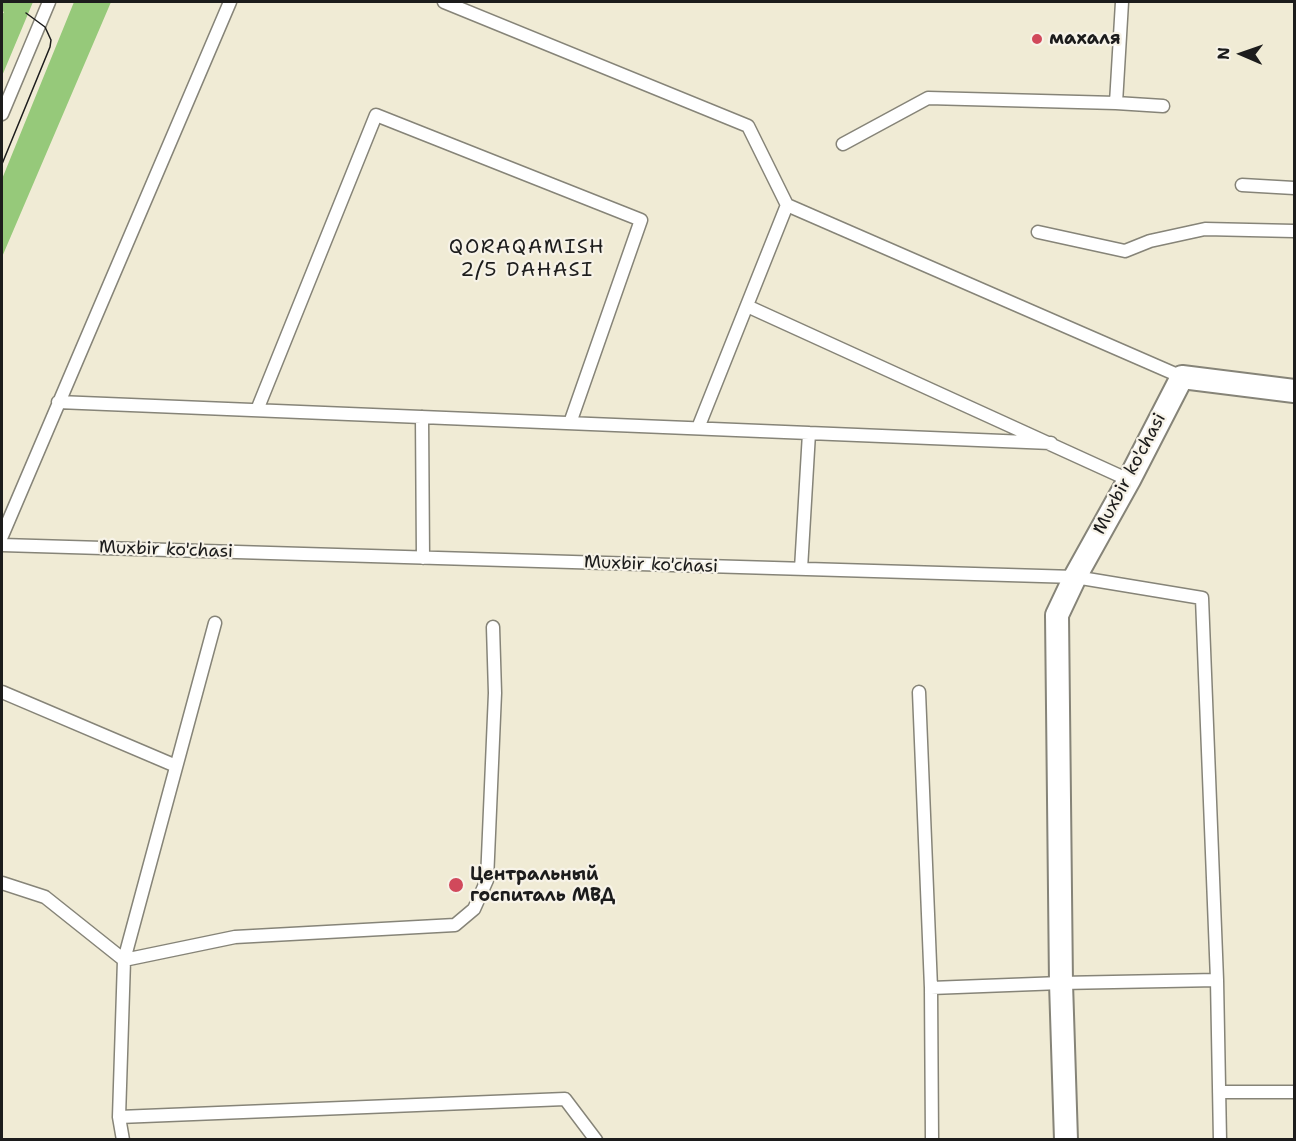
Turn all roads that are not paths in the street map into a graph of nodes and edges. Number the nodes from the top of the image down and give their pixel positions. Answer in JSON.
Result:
{"nodes":[{"id":1,"x":49,"y":2,"type":"edge"},
{"id":2,"x":230,"y":2,"type":"edge"},
{"id":3,"x":444,"y":2,"type":"edge"},
{"id":4,"x":1122,"y":2,"type":"edge"},
{"id":5,"x":1116,"y":103,"type":"junction"},
{"id":6,"x":1163,"y":106,"type":"dead end"},
{"id":7,"x":2,"y":114,"type":"edge"},
{"id":8,"x":843,"y":144,"type":"dead end"},
{"id":9,"x":1242,"y":185,"type":"dead end"},
{"id":10,"x":1294,"y":188,"type":"edge"},
{"id":11,"x":787,"y":206,"type":"junction"},
{"id":12,"x":1294,"y":231,"type":"edge"},
{"id":13,"x":1038,"y":232,"type":"dead end"},
{"id":14,"x":747,"y":306,"type":"junction"},
{"id":15,"x":1182,"y":377,"type":"junction"},
{"id":16,"x":1294,"y":391,"type":"edge"},
{"id":17,"x":58,"y":402,"type":"junction"},
{"id":18,"x":257,"y":410,"type":"junction"},
{"id":19,"x":422,"y":417,"type":"junction"},
{"id":20,"x":570,"y":423,"type":"junction"},
{"id":21,"x":698,"y":428,"type":"junction"},
{"id":22,"x":809,"y":433,"type":"junction"},
{"id":23,"x":1051,"y":443,"type":"junction"},
{"id":24,"x":1129,"y":480,"type":"junction"},
{"id":25,"x":2,"y":536,"type":"edge"},
{"id":26,"x":2,"y":545,"type":"edge"},
{"id":27,"x":423,"y":558,"type":"junction"},
{"id":28,"x":801,"y":569,"type":"junction"},
{"id":29,"x":1075,"y":577,"type":"junction"},
{"id":30,"x":215,"y":623,"type":"dead end"},
{"id":31,"x":493,"y":627,"type":"dead end"},
{"id":32,"x":2,"y":692,"type":"edge"},
{"id":33,"x":919,"y":692,"type":"dead end"},
{"id":34,"x":176,"y":766,"type":"junction"},
{"id":35,"x":2,"y":883,"type":"edge"},
{"id":36,"x":124,"y":960,"type":"junction"},
{"id":37,"x":1217,"y":980,"type":"junction"},
{"id":38,"x":1061,"y":983,"type":"junction"},
{"id":39,"x":931,"y":988,"type":"junction"},
{"id":40,"x":1219,"y":1092,"type":"junction"},
{"id":41,"x":1294,"y":1092,"type":"edge"},
{"id":42,"x":119,"y":1117,"type":"junction"},
{"id":43,"x":123,"y":1140,"type":"edge"},
{"id":44,"x":596,"y":1140,"type":"edge"},
{"id":45,"x":932,"y":1140,"type":"edge"},
{"id":46,"x":1066,"y":1140,"type":"edge"},
{"id":47,"x":1220,"y":1140,"type":"edge"}],
"edges":[{"from":1,"to":7,"type":"lane"},
{"from":2,"to":17,"type":"lane"},
{"from":3,"to":11,"type":"lane"},
{"from":4,"to":5,"type":"lane"},
{"from":5,"to":6,"type":"lane"},
{"from":5,"to":8,"type":"lane"},
{"from":9,"to":10,"type":"lane"},
{"from":11,"to":14,"type":"lane"},
{"from":11,"to":15,"type":"lane"},
{"from":12,"to":13,"type":"lane"},
{"from":14,"to":21,"type":"lane"},
{"from":14,"to":23,"type":"lane"},
{"from":15,"to":16,"type":"street"},
{"from":15,"to":24,"type":"street","name":"Muxbir ko'chasi"},
{"from":17,"to":18,"type":"lane"},
{"from":17,"to":25,"type":"lane"},
{"from":18,"to":19,"type":"lane"},
{"from":18,"to":20,"type":"lane"},
{"from":19,"to":20,"type":"lane"},
{"from":19,"to":27,"type":"lane"},
{"from":20,"to":21,"type":"lane"},
{"from":21,"to":22,"type":"lane"},
{"from":22,"to":23,"type":"lane"},
{"from":22,"to":28,"type":"lane"},
{"from":23,"to":24,"type":"lane"},
{"from":24,"to":29,"type":"street","name":"Muxbir ko'chasi"},
{"from":26,"to":27,"type":"lane","name":"Muxbir ko'chasi"},
{"from":27,"to":28,"type":"lane","name":"Muxbir ko'chasi"},
{"from":28,"to":29,"type":"lane","name":"Muxbir ko'chasi"},
{"from":29,"to":37,"type":"lane"},
{"from":29,"to":38,"type":"street"},
{"from":30,"to":34,"type":"lane"},
{"from":31,"to":36,"type":"lane"},
{"from":32,"to":34,"type":"lane"},
{"from":33,"to":39,"type":"lane"},
{"from":34,"to":36,"type":"lane"},
{"from":35,"to":36,"type":"lane"},
{"from":36,"to":42,"type":"lane"},
{"from":37,"to":38,"type":"lane"},
{"from":37,"to":40,"type":"lane"},
{"from":38,"to":39,"type":"lane"},
{"from":38,"to":46,"type":"street"},
{"from":39,"to":45,"type":"lane"},
{"from":40,"to":41,"type":"lane"},
{"from":40,"to":47,"type":"lane"},
{"from":42,"to":43,"type":"lane"},
{"from":42,"to":44,"type":"lane"}]}
